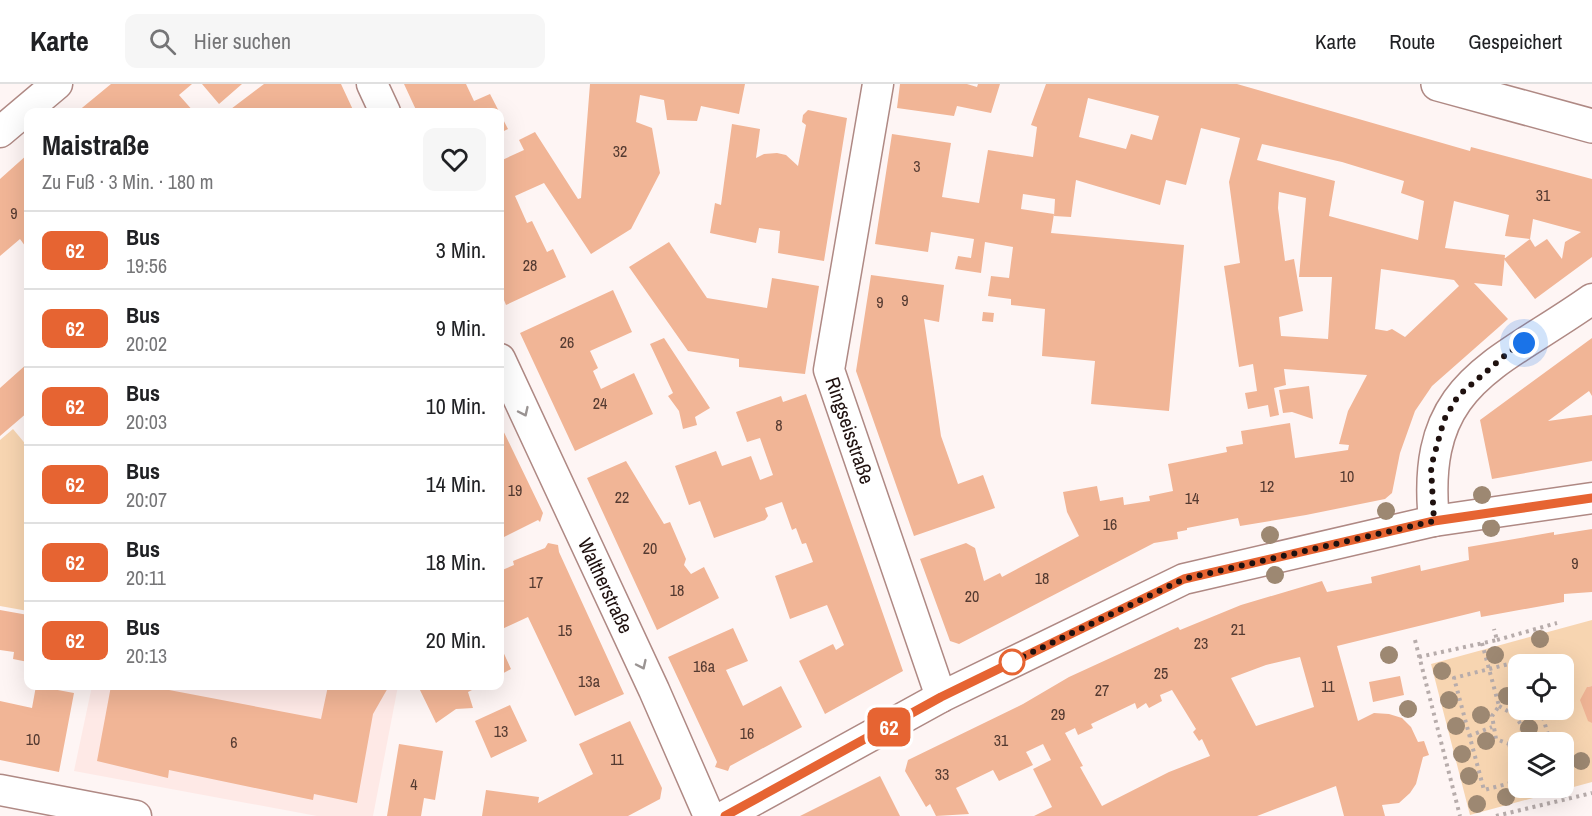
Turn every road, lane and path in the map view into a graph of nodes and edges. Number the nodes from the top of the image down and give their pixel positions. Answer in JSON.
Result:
{"nodes":[{"id":1,"x":57,"y":84,"type":"edge"},
{"id":2,"x":372,"y":84,"type":"edge"},
{"id":3,"x":878,"y":84,"type":"edge"},
{"id":4,"x":1438,"y":84,"type":"edge"},
{"id":5,"x":28,"y":108,"type":"edge"},
{"id":6,"x":383,"y":108,"type":"edge"},
{"id":7,"x":24,"y":112,"type":"edge"},
{"id":8,"x":1592,"y":126,"type":"edge"},
{"id":9,"x":0,"y":132,"type":"edge"},
{"id":10,"x":1592,"y":299,"type":"edge"},
{"id":11,"x":504,"y":368,"type":"edge"},
{"id":12,"x":1592,"y":498,"type":"edge"},
{"id":13,"x":1434,"y":521,"type":"junction"},
{"id":14,"x":1557,"y":623,"type":"dead end"},
{"id":15,"x":1494,"y":628,"type":"dead end"},
{"id":16,"x":1415,"y":640,"type":"dead end"},
{"id":17,"x":1497,"y":640,"type":"junction"},
{"id":18,"x":1482,"y":643,"type":"junction"},
{"id":19,"x":1419,"y":657,"type":"junction"},
{"id":20,"x":1508,"y":664,"type":"edge"},
{"id":21,"x":1491,"y":668,"type":"junction"},
{"id":22,"x":941,"y":697,"type":"junction"},
{"id":23,"x":1499,"y":706,"type":"junction"},
{"id":24,"x":1508,"y":711,"type":"edge"},
{"id":25,"x":1492,"y":727,"type":"junction"},
{"id":26,"x":1469,"y":735,"type":"junction"},
{"id":27,"x":1508,"y":744,"type":"edge"},
{"id":28,"x":1508,"y":784,"type":"edge"},
{"id":29,"x":0,"y":790,"type":"edge"},
{"id":30,"x":1592,"y":793,"type":"edge"},
{"id":31,"x":1565,"y":800,"type":"joint"},
{"id":32,"x":136,"y":816,"type":"edge"},
{"id":33,"x":709,"y":816,"type":"edge"},
{"id":34,"x":725,"y":816,"type":"edge"},
{"id":35,"x":1460,"y":816,"type":"edge"},
{"id":36,"x":1496,"y":816,"type":"edge"}],
"edges":[{"from":1,"to":5,"type":"street"},
{"from":2,"to":6,"type":"street"},
{"from":3,"to":22,"type":"street","name":"Ringseisstraße"},
{"from":4,"to":8,"type":"main road"},
{"from":7,"to":9,"type":"street"},
{"from":10,"to":13,"type":"street"},
{"from":11,"to":33,"type":"street","name":"Waltherstraße","one_way":true},
{"from":12,"to":13,"type":"street"},
{"from":13,"to":22,"type":"street"},
{"from":14,"to":17,"type":"path"},
{"from":15,"to":17,"type":"path"},
{"from":16,"to":19,"type":"path"},
{"from":17,"to":18,"type":"path"},
{"from":18,"to":19,"type":"path"},
{"from":18,"to":21,"type":"path"},
{"from":19,"to":35,"type":"path"},
{"from":20,"to":21,"type":"path"},
{"from":21,"to":23,"type":"path"},
{"from":21,"to":26,"type":"path"},
{"from":22,"to":34,"type":"street"},
{"from":23,"to":24,"type":"path"},
{"from":23,"to":25,"type":"path"},
{"from":25,"to":26,"type":"path"},
{"from":25,"to":27,"type":"path"},
{"from":26,"to":28,"type":"path"},
{"from":29,"to":32,"type":"street"},
{"from":30,"to":31,"type":"path"},
{"from":31,"to":36,"type":"path"}]}
